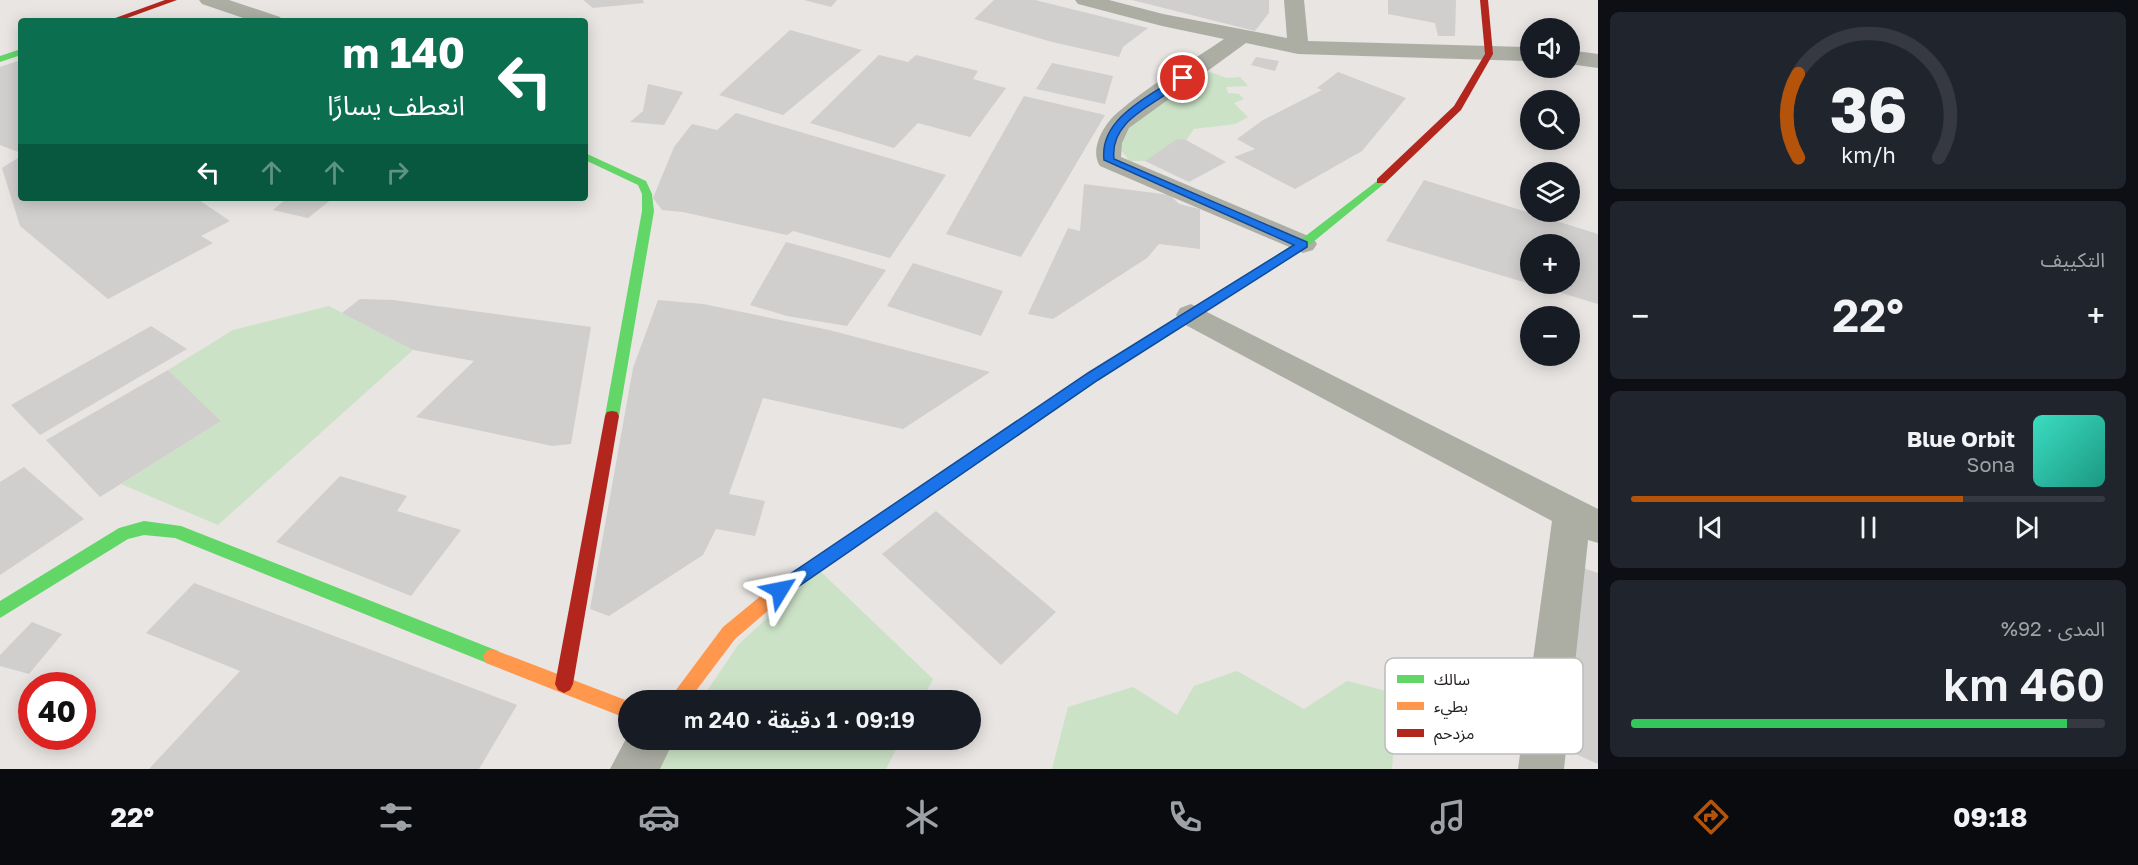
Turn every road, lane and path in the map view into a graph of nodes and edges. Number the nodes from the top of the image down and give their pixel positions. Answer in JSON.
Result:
{"nodes":[{"id":1,"x":173,"y":0,"type":"edge"},
{"id":2,"x":209,"y":0,"type":"edge"},
{"id":3,"x":1085,"y":0,"type":"edge"},
{"id":4,"x":1294,"y":0,"type":"edge"},
{"id":5,"x":1484,"y":0,"type":"edge"},
{"id":6,"x":120,"y":18,"type":"edge"},
{"id":7,"x":264,"y":18,"type":"edge"},
{"id":8,"x":1242,"y":36,"type":"junction"},
{"id":9,"x":1298,"y":47,"type":"junction"},
{"id":10,"x":18,"y":53,"type":"edge"},
{"id":11,"x":1489,"y":54,"type":"junction"},
{"id":12,"x":1520,"y":54,"type":"edge"},
{"id":13,"x":0,"y":59,"type":"edge"},
{"id":14,"x":1580,"y":59,"type":"edge"},
{"id":15,"x":1598,"y":61,"type":"edge"},
{"id":16,"x":588,"y":157,"type":"edge"},
{"id":17,"x":1303,"y":244,"type":"junction"},
{"id":18,"x":1191,"y":315,"type":"junction"},
{"id":19,"x":1585,"y":520,"type":"edge"},
{"id":20,"x":0,"y":610,"type":"edge"},
{"id":21,"x":1564,"y":658,"type":"edge"},
{"id":22,"x":564,"y":684,"type":"junction"},
{"id":23,"x":686,"y":690,"type":"edge"},
{"id":24,"x":618,"y":706,"type":"edge"},
{"id":25,"x":645,"y":750,"type":"edge"},
{"id":26,"x":633,"y":769,"type":"edge"}],
"edges":[{"from":1,"to":6,"type":"street"},
{"from":2,"to":7,"type":"street"},
{"from":3,"to":8,"type":"street"},
{"from":4,"to":9,"type":"street"},
{"from":5,"to":11,"type":"street"},
{"from":8,"to":9,"type":"street"},
{"from":8,"to":17,"type":"street"},
{"from":9,"to":11,"type":"street"},
{"from":10,"to":13,"type":"street"},
{"from":11,"to":12,"type":"street"},
{"from":11,"to":17,"type":"street"},
{"from":14,"to":15,"type":"street"},
{"from":16,"to":22,"type":"street"},
{"from":17,"to":18,"type":"street"},
{"from":18,"to":19,"type":"street"},
{"from":18,"to":23,"type":"street"},
{"from":19,"to":21,"type":"street"},
{"from":20,"to":22,"type":"street"},
{"from":22,"to":24,"type":"street"},
{"from":25,"to":26,"type":"street"}]}
